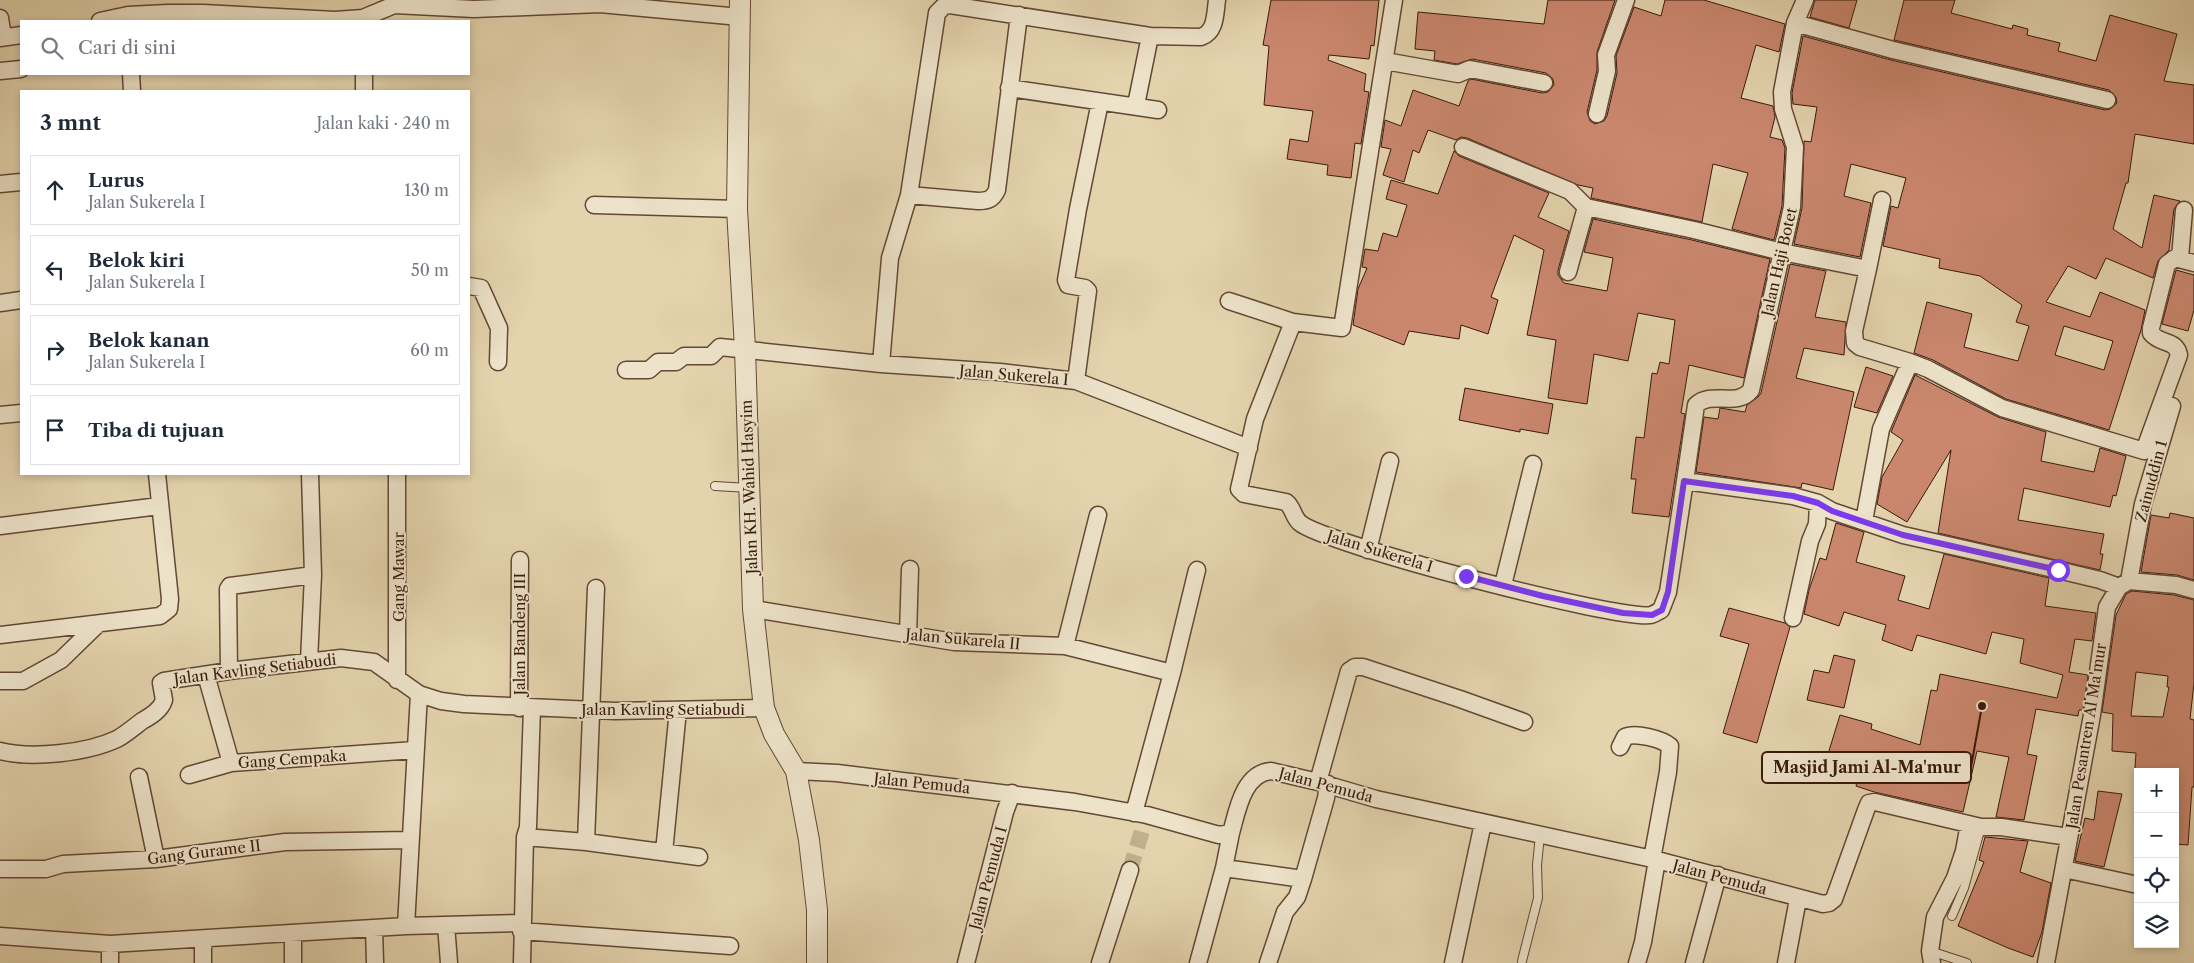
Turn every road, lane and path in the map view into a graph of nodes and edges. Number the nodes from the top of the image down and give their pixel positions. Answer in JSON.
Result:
{"nodes":[{"id":1,"x":1218,"y":0,"type":"edge"},
{"id":2,"x":1394,"y":0,"type":"edge"},
{"id":3,"x":1626,"y":0,"type":"edge"},
{"id":4,"x":1804,"y":0,"type":"edge"},
{"id":5,"x":500,"y":4,"type":"edge"},
{"id":6,"x":740,"y":8,"type":"edge"},
{"id":7,"x":128,"y":12,"type":"edge"},
{"id":8,"x":1019,"y":15,"type":"junction"},
{"id":9,"x":0,"y":18,"type":"edge"},
{"id":10,"x":103,"y":20,"type":"edge"},
{"id":11,"x":363,"y":20,"type":"edge"},
{"id":12,"x":1795,"y":24,"type":"junction"},
{"id":13,"x":20,"y":35,"type":"edge"},
{"id":14,"x":1150,"y":36,"type":"junction"},
{"id":15,"x":1,"y":38,"type":"edge"},
{"id":16,"x":1385,"y":61,"type":"junction"},
{"id":17,"x":20,"y":69,"type":"edge"},
{"id":18,"x":0,"y":71,"type":"edge"},
{"id":19,"x":131,"y":75,"type":"edge"},
{"id":20,"x":364,"y":75,"type":"edge"},
{"id":21,"x":1544,"y":83,"type":"dead end"},
{"id":22,"x":1009,"y":88,"type":"junction"},
{"id":23,"x":132,"y":90,"type":"edge"},
{"id":24,"x":364,"y":90,"type":"edge"},
{"id":25,"x":2107,"y":100,"type":"dead end"},
{"id":26,"x":1100,"y":102,"type":"junction"},
{"id":27,"x":1136,"y":105,"type":"junction"},
{"id":28,"x":1158,"y":110,"type":"dead end"},
{"id":29,"x":1597,"y":114,"type":"dead end"},
{"id":30,"x":1463,"y":147,"type":"dead end"},
{"id":31,"x":20,"y":182,"type":"edge"},
{"id":32,"x":0,"y":184,"type":"edge"},
{"id":33,"x":909,"y":195,"type":"junction"},
{"id":34,"x":1882,"y":200,"type":"dead end"},
{"id":35,"x":594,"y":205,"type":"dead end"},
{"id":36,"x":1586,"y":207,"type":"junction"},
{"id":37,"x":736,"y":209,"type":"junction"},
{"id":38,"x":2184,"y":210,"type":"dead end"},
{"id":39,"x":1782,"y":252,"type":"junction"},
{"id":40,"x":2187,"y":260,"type":"edge"},
{"id":41,"x":1868,"y":268,"type":"junction"},
{"id":42,"x":1568,"y":272,"type":"dead end"},
{"id":43,"x":470,"y":286,"type":"edge"},
{"id":44,"x":20,"y":300,"type":"edge"},
{"id":45,"x":1229,"y":301,"type":"dead end"},
{"id":46,"x":0,"y":302,"type":"edge"},
{"id":47,"x":1293,"y":322,"type":"junction"},
{"id":48,"x":745,"y":348,"type":"junction"},
{"id":49,"x":498,"y":362,"type":"dead end"},
{"id":50,"x":1910,"y":362,"type":"junction"},
{"id":51,"x":881,"y":364,"type":"junction"},
{"id":52,"x":626,"y":370,"type":"dead end"},
{"id":53,"x":1076,"y":381,"type":"junction"},
{"id":54,"x":2169,"y":384,"type":"junction"},
{"id":55,"x":20,"y":413,"type":"edge"},
{"id":56,"x":0,"y":416,"type":"edge"},
{"id":57,"x":1249,"y":448,"type":"junction"},
{"id":58,"x":1390,"y":461,"type":"dead end"},
{"id":59,"x":1533,"y":464,"type":"dead end"},
{"id":60,"x":156,"y":475,"type":"edge"},
{"id":61,"x":310,"y":475,"type":"edge"},
{"id":62,"x":397,"y":475,"type":"edge"},
{"id":63,"x":1684,"y":481,"type":"junction"},
{"id":64,"x":715,"y":486,"type":"dead end"},
{"id":65,"x":749,"y":488,"type":"junction"},
{"id":66,"x":1818,"y":503,"type":"junction"},
{"id":67,"x":159,"y":506,"type":"junction"},
{"id":68,"x":1098,"y":514,"type":"dead end"},
{"id":69,"x":1864,"y":521,"type":"junction"},
{"id":70,"x":0,"y":526,"type":"edge"},
{"id":71,"x":1368,"y":550,"type":"junction"},
{"id":72,"x":520,"y":560,"type":"dead end"},
{"id":73,"x":910,"y":569,"type":"dead end"},
{"id":74,"x":1197,"y":570,"type":"dead end"},
{"id":75,"x":313,"y":576,"type":"junction"},
{"id":76,"x":2124,"y":584,"type":"junction"},
{"id":77,"x":1503,"y":585,"type":"junction"},
{"id":78,"x":596,"y":588,"type":"dead end"},
{"id":79,"x":2194,"y":590,"type":"edge"},
{"id":80,"x":753,"y":609,"type":"junction"},
{"id":81,"x":1793,"y":618,"type":"dead end"},
{"id":82,"x":98,"y":624,"type":"junction"},
{"id":83,"x":0,"y":635,"type":"edge"},
{"id":84,"x":908,"y":635,"type":"junction"},
{"id":85,"x":1065,"y":646,"type":"junction"},
{"id":86,"x":310,"y":662,"type":"junction"},
{"id":87,"x":229,"y":671,"type":"junction"},
{"id":88,"x":1172,"y":673,"type":"junction"},
{"id":89,"x":206,"y":675,"type":"junction"},
{"id":90,"x":0,"y":680,"type":"edge"},
{"id":91,"x":397,"y":680,"type":"junction"},
{"id":92,"x":418,"y":694,"type":"junction"},
{"id":93,"x":526,"y":708,"type":"junction"},
{"id":94,"x":764,"y":708,"type":"junction"},
{"id":95,"x":590,"y":710,"type":"junction"},
{"id":96,"x":678,"y":710,"type":"junction"},
{"id":97,"x":1524,"y":722,"type":"dead end"},
{"id":98,"x":1620,"y":747,"type":"dead end"},
{"id":99,"x":415,"y":750,"type":"junction"},
{"id":100,"x":0,"y":751,"type":"edge"},
{"id":101,"x":230,"y":763,"type":"junction"},
{"id":102,"x":796,"y":771,"type":"junction"},
{"id":103,"x":189,"y":775,"type":"dead end"},
{"id":104,"x":139,"y":776,"type":"dead end"},
{"id":105,"x":1323,"y":783,"type":"junction"},
{"id":106,"x":1012,"y":794,"type":"junction"},
{"id":107,"x":1142,"y":816,"type":"junction"},
{"id":108,"x":1483,"y":822,"type":"junction"},
{"id":109,"x":1975,"y":826,"type":"junction"},
{"id":110,"x":1231,"y":833,"type":"junction"},
{"id":111,"x":1540,"y":835,"type":"junction"},
{"id":112,"x":525,"y":837,"type":"junction"},
{"id":113,"x":2069,"y":837,"type":"junction"},
{"id":114,"x":409,"y":840,"type":"junction"},
{"id":115,"x":586,"y":842,"type":"junction"},
{"id":116,"x":664,"y":852,"type":"junction"},
{"id":117,"x":699,"y":857,"type":"dead end"},
{"id":118,"x":1655,"y":859,"type":"junction"},
{"id":119,"x":156,"y":860,"type":"junction"},
{"id":120,"x":1224,"y":868,"type":"junction"},
{"id":121,"x":0,"y":869,"type":"edge"},
{"id":122,"x":2064,"y":869,"type":"junction"},
{"id":123,"x":1130,"y":870,"type":"tunnel mouth"},
{"id":124,"x":1718,"y":875,"type":"junction"},
{"id":125,"x":1303,"y":879,"type":"junction"},
{"id":126,"x":2134,"y":884,"type":"edge"},
{"id":127,"x":1798,"y":899,"type":"junction"},
{"id":128,"x":1952,"y":916,"type":"dead end"},
{"id":129,"x":406,"y":926,"type":"junction"},
{"id":130,"x":446,"y":926,"type":"junction"},
{"id":131,"x":522,"y":927,"type":"junction"},
{"id":132,"x":374,"y":928,"type":"junction"},
{"id":133,"x":293,"y":934,"type":"junction"},
{"id":134,"x":0,"y":936,"type":"edge"},
{"id":135,"x":203,"y":940,"type":"junction"},
{"id":136,"x":110,"y":944,"type":"junction"},
{"id":137,"x":730,"y":946,"type":"dead end"},
{"id":138,"x":1931,"y":957,"type":"edge"},
{"id":139,"x":1522,"y":961,"type":"dead end"},
{"id":140,"x":110,"y":963,"type":"edge"},
{"id":141,"x":203,"y":963,"type":"edge"},
{"id":142,"x":293,"y":963,"type":"edge"},
{"id":143,"x":375,"y":963,"type":"edge"},
{"id":144,"x":449,"y":963,"type":"edge"},
{"id":145,"x":522,"y":963,"type":"edge"},
{"id":146,"x":818,"y":963,"type":"edge"},
{"id":147,"x":966,"y":963,"type":"edge"},
{"id":148,"x":1100,"y":963,"type":"edge"},
{"id":149,"x":1198,"y":963,"type":"edge"},
{"id":150,"x":1268,"y":963,"type":"edge"},
{"id":151,"x":1453,"y":963,"type":"edge"},
{"id":152,"x":1637,"y":963,"type":"edge"},
{"id":153,"x":1694,"y":963,"type":"edge"},
{"id":154,"x":1786,"y":963,"type":"edge"},
{"id":155,"x":1967,"y":963,"type":"edge"},
{"id":156,"x":2046,"y":963,"type":"edge"}],
"edges":[{"from":1,"to":14,"type":"street"},
{"from":2,"to":16,"type":"street"},
{"from":3,"to":29,"type":"street"},
{"from":4,"to":12,"type":"street","name":"Jalan Haji Botet"},
{"from":5,"to":6,"type":"street"},
{"from":5,"to":11,"type":"street"},
{"from":6,"to":37,"type":"street","name":"Jalan KH. Wahid Hasyim"},
{"from":7,"to":10,"type":"street"},
{"from":7,"to":11,"type":"street"},
{"from":8,"to":14,"type":"street"},
{"from":8,"to":22,"type":"street"},
{"from":8,"to":33,"type":"street"},
{"from":9,"to":15,"type":"street"},
{"from":12,"to":25,"type":"street"},
{"from":12,"to":39,"type":"street","name":"Jalan Haji Botet"},
{"from":13,"to":15,"type":"street"},
{"from":14,"to":27,"type":"street"},
{"from":16,"to":21,"type":"street"},
{"from":16,"to":47,"type":"street"},
{"from":17,"to":18,"type":"street"},
{"from":19,"to":23,"type":"street"},
{"from":20,"to":24,"type":"street"},
{"from":22,"to":26,"type":"street"},
{"from":22,"to":33,"type":"street"},
{"from":26,"to":27,"type":"street"},
{"from":26,"to":53,"type":"street"},
{"from":27,"to":28,"type":"street"},
{"from":30,"to":36,"type":"street"},
{"from":31,"to":32,"type":"street"},
{"from":33,"to":51,"type":"street"},
{"from":34,"to":41,"type":"street"},
{"from":35,"to":37,"type":"street"},
{"from":36,"to":39,"type":"street"},
{"from":36,"to":42,"type":"street"},
{"from":37,"to":48,"type":"street","name":"Jalan KH. Wahid Hasyim"},
{"from":38,"to":40,"type":"street"},
{"from":39,"to":41,"type":"street"},
{"from":39,"to":63,"type":"street","name":"Jalan Haji Botet"},
{"from":40,"to":54,"type":"street","name":"Zainuddin 1"},
{"from":41,"to":50,"type":"street"},
{"from":43,"to":49,"type":"street"},
{"from":44,"to":46,"type":"street"},
{"from":45,"to":47,"type":"street"},
{"from":47,"to":57,"type":"street"},
{"from":48,"to":51,"type":"street","name":"Jalan Sukerela I"},
{"from":48,"to":52,"type":"street","name":"Jalan Sukerela I"},
{"from":48,"to":65,"type":"street","name":"Jalan KH. Wahid Hasyim"},
{"from":50,"to":54,"type":"street","name":"Zainuddin 1"},
{"from":50,"to":69,"type":"street"},
{"from":51,"to":53,"type":"street","name":"Jalan Sukerela I"},
{"from":53,"to":57,"type":"street","name":"Jalan Sukerela I"},
{"from":54,"to":76,"type":"street","name":"Zainuddin 1"},
{"from":55,"to":56,"type":"street"},
{"from":57,"to":71,"type":"street","name":"Jalan Sukerela I"},
{"from":58,"to":71,"type":"street"},
{"from":59,"to":77,"type":"street"},
{"from":60,"to":67,"type":"street"},
{"from":61,"to":75,"type":"street"},
{"from":62,"to":91,"type":"street","name":"Gang Mawar"},
{"from":63,"to":66,"type":"street"},
{"from":63,"to":77,"type":"street","name":"Jalan Sukerela I"},
{"from":64,"to":65,"type":"lane"},
{"from":65,"to":80,"type":"street","name":"Jalan KH. Wahid Hasyim"},
{"from":66,"to":69,"type":"street"},
{"from":66,"to":81,"type":"street"},
{"from":67,"to":70,"type":"street"},
{"from":67,"to":82,"type":"street"},
{"from":68,"to":85,"type":"street"},
{"from":69,"to":76,"type":"street"},
{"from":71,"to":77,"type":"street","name":"Jalan Sukerela I"},
{"from":72,"to":93,"type":"street","name":"Jalan Bandeng III"},
{"from":73,"to":84,"type":"street"},
{"from":74,"to":88,"type":"street"},
{"from":75,"to":86,"type":"street"},
{"from":75,"to":87,"type":"street"},
{"from":76,"to":79,"type":"street"},
{"from":76,"to":113,"type":"street","name":"Jalan Pesantren Al Ma'mur"},
{"from":78,"to":95,"type":"street"},
{"from":80,"to":84,"type":"street","name":"Jalan Sukarela II"},
{"from":80,"to":94,"type":"street","name":"Jalan KH. Wahid Hasyim"},
{"from":82,"to":83,"type":"street"},
{"from":82,"to":90,"type":"street"},
{"from":84,"to":85,"type":"street","name":"Jalan Sukarela II"},
{"from":85,"to":88,"type":"street","name":"Jalan Sukarela II"},
{"from":86,"to":87,"type":"street","name":"Jalan Kavling Setiabudi"},
{"from":86,"to":91,"type":"street","name":"Jalan Kavling Setiabudi"},
{"from":87,"to":89,"type":"street","name":"Jalan Kavling Setiabudi"},
{"from":88,"to":107,"type":"street"},
{"from":89,"to":100,"type":"street","name":"Jalan Kavling Setiabudi"},
{"from":89,"to":101,"type":"street","name":"Gang Cempaka"},
{"from":91,"to":92,"type":"street","name":"Jalan Kavling Setiabudi"},
{"from":92,"to":93,"type":"street","name":"Jalan Kavling Setiabudi"},
{"from":92,"to":99,"type":"street"},
{"from":93,"to":95,"type":"street","name":"Jalan Kavling Setiabudi"},
{"from":93,"to":112,"type":"street"},
{"from":94,"to":96,"type":"street","name":"Jalan Kavling Setiabudi"},
{"from":94,"to":102,"type":"street","name":"Jalan KH. Wahid Hasyim"},
{"from":95,"to":96,"type":"street","name":"Jalan Kavling Setiabudi"},
{"from":95,"to":115,"type":"street"},
{"from":96,"to":116,"type":"street"},
{"from":97,"to":105,"type":"street"},
{"from":98,"to":118,"type":"street"},
{"from":99,"to":101,"type":"street","name":"Gang Cempaka"},
{"from":99,"to":114,"type":"street"},
{"from":101,"to":103,"type":"street"},
{"from":102,"to":106,"type":"street","name":"Jalan Pemuda"},
{"from":102,"to":146,"type":"street","name":"Jalan KH. Wahid Hasyim"},
{"from":104,"to":119,"type":"street"},
{"from":105,"to":108,"type":"street","name":"Jalan Pemuda"},
{"from":105,"to":110,"type":"street","name":"Jalan Pemuda"},
{"from":105,"to":125,"type":"street"},
{"from":106,"to":107,"type":"street","name":"Jalan Pemuda"},
{"from":106,"to":147,"type":"street","name":"Jalan Pemuda I"},
{"from":107,"to":110,"type":"street","name":"Jalan Pemuda"},
{"from":108,"to":111,"type":"street","name":"Jalan Pemuda"},
{"from":108,"to":151,"type":"street"},
{"from":109,"to":113,"type":"street"},
{"from":109,"to":127,"type":"street","name":"Jalan Pemuda"},
{"from":109,"to":128,"type":"lane"},
{"from":109,"to":138,"type":"street"},
{"from":110,"to":120,"type":"street"},
{"from":111,"to":118,"type":"street","name":"Jalan Pemuda"},
{"from":111,"to":139,"type":"lane"},
{"from":112,"to":115,"type":"street"},
{"from":112,"to":131,"type":"street"},
{"from":113,"to":122,"type":"street","name":"Jalan Pesantren Al Ma'mur"},
{"from":114,"to":119,"type":"street","name":"Gang Gurame II"},
{"from":114,"to":129,"type":"street"},
{"from":115,"to":116,"type":"street"},
{"from":116,"to":117,"type":"street"},
{"from":118,"to":124,"type":"street","name":"Jalan Pemuda"},
{"from":118,"to":152,"type":"street"},
{"from":119,"to":121,"type":"street","name":"Gang Gurame II"},
{"from":120,"to":125,"type":"street"},
{"from":120,"to":149,"type":"street"},
{"from":122,"to":126,"type":"street"},
{"from":122,"to":156,"type":"street","name":"Jalan Pesantren Al Ma'mur"},
{"from":123,"to":148,"type":"street"},
{"from":124,"to":127,"type":"street","name":"Jalan Pemuda"},
{"from":124,"to":153,"type":"street"},
{"from":125,"to":150,"type":"street"},
{"from":127,"to":154,"type":"street"},
{"from":129,"to":130,"type":"street"},
{"from":129,"to":132,"type":"street"},
{"from":130,"to":131,"type":"street"},
{"from":130,"to":144,"type":"street"},
{"from":131,"to":137,"type":"street"},
{"from":131,"to":145,"type":"street"},
{"from":132,"to":133,"type":"street"},
{"from":132,"to":143,"type":"street"},
{"from":133,"to":135,"type":"street"},
{"from":133,"to":142,"type":"street"},
{"from":134,"to":136,"type":"street"},
{"from":135,"to":136,"type":"street"},
{"from":135,"to":141,"type":"street"},
{"from":136,"to":140,"type":"street"},
{"from":138,"to":155,"type":"lane"}]}
